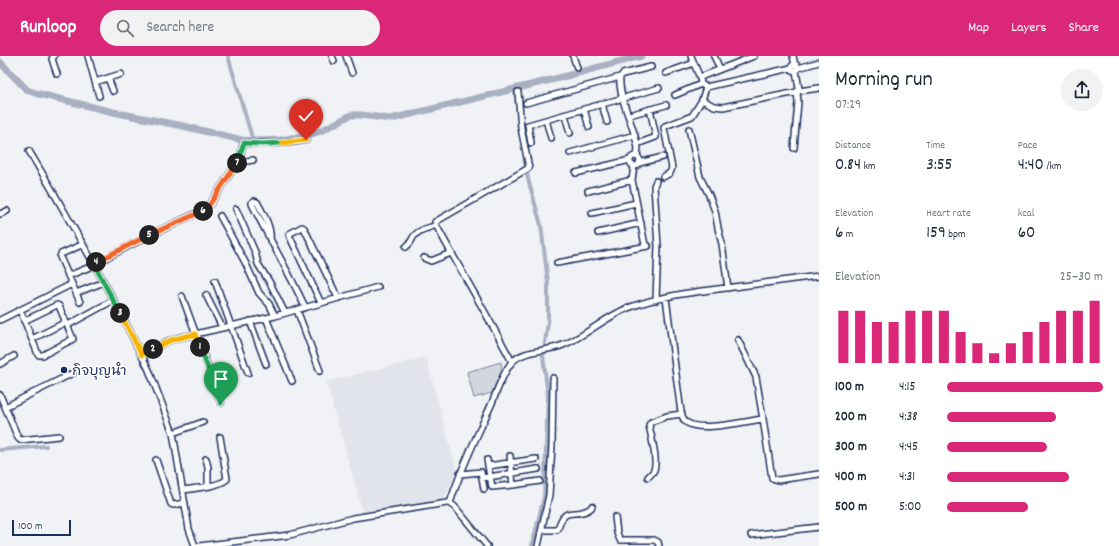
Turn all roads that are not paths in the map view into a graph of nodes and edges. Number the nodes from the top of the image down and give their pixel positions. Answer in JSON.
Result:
{"nodes":[{"id":1,"x":54,"y":56,"type":"edge"},
{"id":2,"x":88,"y":56,"type":"edge"},
{"id":3,"x":346,"y":56,"type":"edge"},
{"id":4,"x":573,"y":56,"type":"edge"},
{"id":5,"x":691,"y":56,"type":"edge"},
{"id":6,"x":714,"y":56,"type":"edge"},
{"id":7,"x":754,"y":56,"type":"edge"},
{"id":8,"x":793,"y":56,"type":"edge"},
{"id":9,"x":739,"y":59,"type":"edge"},
{"id":10,"x":819,"y":62,"type":"edge"},
{"id":11,"x":694,"y":63,"type":"junction"},
{"id":12,"x":651,"y":67,"type":"dead end"},
{"id":13,"x":577,"y":68,"type":"dead end"},
{"id":14,"x":795,"y":68,"type":"junction"},
{"id":15,"x":720,"y":69,"type":"junction"},
{"id":16,"x":352,"y":73,"type":"dead end"},
{"id":17,"x":666,"y":73,"type":"dead end"},
{"id":18,"x":57,"y":74,"type":"dead end"},
{"id":19,"x":121,"y":74,"type":"dead end"},
{"id":20,"x":620,"y":77,"type":"junction"},
{"id":21,"x":108,"y":78,"type":"junction"},
{"id":22,"x":700,"y":78,"type":"junction"},
{"id":23,"x":95,"y":82,"type":"junction"},
{"id":24,"x":701,"y":84,"type":"junction"},
{"id":25,"x":706,"y":87,"type":"junction"},
{"id":26,"x":659,"y":88,"type":"dead end"},
{"id":27,"x":819,"y":88,"type":"edge"},
{"id":28,"x":113,"y":91,"type":"dead end"},
{"id":29,"x":518,"y":92,"type":"dead end"},
{"id":30,"x":798,"y":92,"type":"junction"},
{"id":31,"x":675,"y":95,"type":"dead end"},
{"id":32,"x":98,"y":96,"type":"dead end"},
{"id":33,"x":623,"y":98,"type":"junction"},
{"id":34,"x":702,"y":100,"type":"junction"},
{"id":35,"x":526,"y":103,"type":"dead end"},
{"id":36,"x":602,"y":104,"type":"junction"},
{"id":37,"x":666,"y":105,"type":"dead end"},
{"id":38,"x":584,"y":109,"type":"junction"},
{"id":39,"x":650,"y":109,"type":"junction"},
{"id":40,"x":565,"y":115,"type":"junction"},
{"id":41,"x":629,"y":115,"type":"junction"},
{"id":42,"x":546,"y":120,"type":"junction"},
{"id":43,"x":607,"y":122,"type":"dead end"},
{"id":44,"x":588,"y":127,"type":"dead end"},
{"id":45,"x":689,"y":129,"type":"dead end"},
{"id":46,"x":570,"y":133,"type":"dead end"},
{"id":47,"x":635,"y":135,"type":"junction"},
{"id":48,"x":552,"y":138,"type":"dead end"},
{"id":49,"x":306,"y":140,"type":"dead end"},
{"id":50,"x":531,"y":143,"type":"dead end"},
{"id":51,"x":637,"y":144,"type":"junction"},
{"id":52,"x":794,"y":148,"type":"dead end"},
{"id":53,"x":29,"y":151,"type":"dead end"},
{"id":54,"x":570,"y":153,"type":"dead end"},
{"id":55,"x":637,"y":157,"type":"junction"},
{"id":56,"x":663,"y":157,"type":"dead end"},
{"id":57,"x":239,"y":160,"type":"junction"},
{"id":58,"x":253,"y":160,"type":"dead end"},
{"id":59,"x":630,"y":160,"type":"junction"},
{"id":60,"x":639,"y":163,"type":"junction"},
{"id":61,"x":634,"y":166,"type":"junction"},
{"id":62,"x":576,"y":173,"type":"dead end"},
{"id":63,"x":663,"y":177,"type":"dead end"},
{"id":64,"x":632,"y":180,"type":"junction"},
{"id":65,"x":656,"y":181,"type":"dead end"},
{"id":66,"x":588,"y":191,"type":"dead end"},
{"id":67,"x":636,"y":203,"type":"junction"},
{"id":68,"x":236,"y":209,"type":"dead end"},
{"id":69,"x":6,"y":211,"type":"dead end"},
{"id":70,"x":592,"y":213,"type":"dead end"},
{"id":71,"x":0,"y":214,"type":"edge"},
{"id":72,"x":220,"y":216,"type":"dead end"},
{"id":73,"x":641,"y":223,"type":"junction"},
{"id":74,"x":436,"y":225,"type":"junction"},
{"id":75,"x":598,"y":233,"type":"dead end"},
{"id":76,"x":270,"y":240,"type":"junction"},
{"id":77,"x":79,"y":246,"type":"dead end"},
{"id":78,"x":406,"y":247,"type":"dead end"},
{"id":79,"x":451,"y":253,"type":"junction"},
{"id":80,"x":424,"y":258,"type":"dead end"},
{"id":81,"x":557,"y":263,"type":"dead end"},
{"id":82,"x":92,"y":265,"type":"junction"},
{"id":83,"x":68,"y":276,"type":"junction"},
{"id":84,"x":819,"y":276,"type":"edge"},
{"id":85,"x":215,"y":281,"type":"dead end"},
{"id":86,"x":72,"y":284,"type":"junction"},
{"id":87,"x":99,"y":284,"type":"dead end"},
{"id":88,"x":378,"y":287,"type":"dead end"},
{"id":89,"x":728,"y":288,"type":"junction"},
{"id":90,"x":76,"y":293,"type":"junction"},
{"id":91,"x":206,"y":295,"type":"dead end"},
{"id":92,"x":182,"y":296,"type":"dead end"},
{"id":93,"x":338,"y":298,"type":"junction"},
{"id":94,"x":656,"y":300,"type":"junction"},
{"id":95,"x":666,"y":301,"type":"junction"},
{"id":96,"x":80,"y":302,"type":"dead end"},
{"id":97,"x":110,"y":302,"type":"dead end"},
{"id":98,"x":321,"y":303,"type":"junction"},
{"id":99,"x":305,"y":307,"type":"junction"},
{"id":100,"x":20,"y":310,"type":"junction"},
{"id":101,"x":297,"y":310,"type":"junction"},
{"id":102,"x":285,"y":313,"type":"junction"},
{"id":103,"x":275,"y":316,"type":"junction"},
{"id":104,"x":266,"y":318,"type":"junction"},
{"id":105,"x":0,"y":320,"type":"edge"},
{"id":106,"x":24,"y":321,"type":"junction"},
{"id":107,"x":250,"y":321,"type":"junction"},
{"id":108,"x":67,"y":323,"type":"junction"},
{"id":109,"x":231,"y":325,"type":"junction"},
{"id":110,"x":222,"y":327,"type":"junction"},
{"id":111,"x":195,"y":334,"type":"junction"},
{"id":112,"x":32,"y":339,"type":"junction"},
{"id":113,"x":738,"y":340,"type":"dead end"},
{"id":114,"x":142,"y":355,"type":"junction"},
{"id":115,"x":14,"y":356,"type":"dead end"},
{"id":116,"x":512,"y":362,"type":"junction"},
{"id":117,"x":0,"y":364,"type":"edge"},
{"id":118,"x":266,"y":364,"type":"dead end"},
{"id":119,"x":320,"y":371,"type":"dead end"},
{"id":120,"x":73,"y":373,"type":"dead end"},
{"id":121,"x":248,"y":373,"type":"dead end"},
{"id":122,"x":553,"y":378,"type":"dead end"},
{"id":123,"x":292,"y":381,"type":"dead end"},
{"id":124,"x":0,"y":395,"type":"edge"},
{"id":125,"x":221,"y":403,"type":"dead end"},
{"id":126,"x":5,"y":407,"type":"junction"},
{"id":127,"x":682,"y":414,"type":"junction"},
{"id":128,"x":763,"y":419,"type":"junction"},
{"id":129,"x":203,"y":422,"type":"dead end"},
{"id":130,"x":172,"y":431,"type":"junction"},
{"id":131,"x":59,"y":436,"type":"dead end"},
{"id":132,"x":220,"y":437,"type":"dead end"},
{"id":133,"x":510,"y":456,"type":"dead end"},
{"id":134,"x":206,"y":459,"type":"dead end"},
{"id":135,"x":536,"y":459,"type":"dead end"},
{"id":136,"x":156,"y":460,"type":"dead end"},
{"id":137,"x":510,"y":463,"type":"junction"},
{"id":138,"x":538,"y":469,"type":"dead end"},
{"id":139,"x":511,"y":473,"type":"junction"},
{"id":140,"x":460,"y":474,"type":"junction"},
{"id":141,"x":819,"y":474,"type":"edge"},
{"id":142,"x":490,"y":477,"type":"junction"},
{"id":143,"x":648,"y":477,"type":"dead end"},
{"id":144,"x":482,"y":478,"type":"junction"},
{"id":145,"x":540,"y":481,"type":"dead end"},
{"id":146,"x":513,"y":485,"type":"junction"},
{"id":147,"x":208,"y":486,"type":"junction"},
{"id":148,"x":484,"y":489,"type":"dead end"},
{"id":149,"x":183,"y":490,"type":"junction"},
{"id":150,"x":185,"y":503,"type":"junction"},
{"id":151,"x":450,"y":503,"type":"junction"},
{"id":152,"x":592,"y":506,"type":"dead end"},
{"id":153,"x":615,"y":516,"type":"dead end"},
{"id":154,"x":819,"y":527,"type":"edge"},
{"id":155,"x":542,"y":530,"type":"junction"},
{"id":156,"x":751,"y":535,"type":"dead end"},
{"id":157,"x":228,"y":544,"type":"edge"},
{"id":158,"x":194,"y":546,"type":"edge"},
{"id":159,"x":199,"y":546,"type":"edge"},
{"id":160,"x":487,"y":546,"type":"edge"},
{"id":161,"x":538,"y":546,"type":"edge"},
{"id":162,"x":659,"y":546,"type":"edge"}],
"edges":[{"from":1,"to":18,"type":"street"},
{"from":2,"to":23,"type":"street"},
{"from":3,"to":16,"type":"street"},
{"from":4,"to":13,"type":"street"},
{"from":5,"to":11,"type":"street"},
{"from":6,"to":15,"type":"street"},
{"from":7,"to":9,"type":"street"},
{"from":8,"to":14,"type":"street"},
{"from":9,"to":15,"type":"street"},
{"from":10,"to":14,"type":"street"},
{"from":11,"to":17,"type":"street"},
{"from":11,"to":22,"type":"street"},
{"from":12,"to":20,"type":"street"},
{"from":14,"to":25,"type":"street"},
{"from":14,"to":30,"type":"street"},
{"from":15,"to":22,"type":"street"},
{"from":19,"to":21,"type":"street"},
{"from":20,"to":33,"type":"street"},
{"from":20,"to":35,"type":"street"},
{"from":21,"to":23,"type":"street"},
{"from":21,"to":28,"type":"street"},
{"from":22,"to":24,"type":"street"},
{"from":23,"to":32,"type":"street"},
{"from":24,"to":25,"type":"street"},
{"from":24,"to":31,"type":"street"},
{"from":25,"to":34,"type":"street"},
{"from":26,"to":33,"type":"street"},
{"from":27,"to":30,"type":"street"},
{"from":29,"to":74,"type":"street"},
{"from":30,"to":34,"type":"street"},
{"from":30,"to":52,"type":"street"},
{"from":33,"to":36,"type":"street"},
{"from":33,"to":41,"type":"street"},
{"from":34,"to":63,"type":"street"},
{"from":36,"to":38,"type":"street"},
{"from":36,"to":43,"type":"street"},
{"from":37,"to":39,"type":"street"},
{"from":38,"to":40,"type":"street"},
{"from":38,"to":44,"type":"street"},
{"from":39,"to":41,"type":"street"},
{"from":39,"to":51,"type":"street"},
{"from":40,"to":42,"type":"street"},
{"from":40,"to":46,"type":"street"},
{"from":41,"to":47,"type":"street"},
{"from":42,"to":48,"type":"street"},
{"from":42,"to":50,"type":"street"},
{"from":45,"to":89,"type":"street"},
{"from":47,"to":51,"type":"street"},
{"from":47,"to":54,"type":"street"},
{"from":49,"to":57,"type":"street"},
{"from":51,"to":55,"type":"street"},
{"from":53,"to":82,"type":"street"},
{"from":55,"to":59,"type":"street"},
{"from":55,"to":60,"type":"street"},
{"from":56,"to":60,"type":"street"},
{"from":57,"to":58,"type":"street"},
{"from":57,"to":82,"type":"street"},
{"from":59,"to":61,"type":"street"},
{"from":59,"to":62,"type":"street"},
{"from":60,"to":61,"type":"street"},
{"from":61,"to":64,"type":"street"},
{"from":64,"to":66,"type":"street"},
{"from":64,"to":67,"type":"street"},
{"from":65,"to":94,"type":"street"},
{"from":67,"to":70,"type":"street"},
{"from":67,"to":73,"type":"street"},
{"from":68,"to":102,"type":"street"},
{"from":69,"to":71,"type":"street"},
{"from":72,"to":103,"type":"street"},
{"from":73,"to":75,"type":"street"},
{"from":73,"to":81,"type":"street"},
{"from":74,"to":78,"type":"street"},
{"from":74,"to":79,"type":"street"},
{"from":76,"to":76,"type":"street"},
{"from":76,"to":99,"type":"street"},
{"from":77,"to":83,"type":"street"},
{"from":79,"to":80,"type":"street"},
{"from":79,"to":116,"type":"street"},
{"from":82,"to":83,"type":"street"},
{"from":82,"to":114,"type":"street"},
{"from":83,"to":86,"type":"street"},
{"from":84,"to":89,"type":"street"},
{"from":85,"to":109,"type":"street"},
{"from":86,"to":90,"type":"street"},
{"from":86,"to":100,"type":"street"},
{"from":87,"to":90,"type":"street"},
{"from":88,"to":93,"type":"street"},
{"from":89,"to":95,"type":"street"},
{"from":90,"to":96,"type":"street"},
{"from":91,"to":110,"type":"street"},
{"from":92,"to":111,"type":"street"},
{"from":93,"to":98,"type":"street"},
{"from":93,"to":98,"type":"street"},
{"from":94,"to":95,"type":"street"},
{"from":94,"to":116,"type":"street"},
{"from":95,"to":127,"type":"street"},
{"from":97,"to":108,"type":"street"},
{"from":98,"to":99,"type":"street"},
{"from":99,"to":101,"type":"street"},
{"from":100,"to":105,"type":"street"},
{"from":100,"to":106,"type":"street"},
{"from":101,"to":102,"type":"street"},
{"from":101,"to":119,"type":"street"},
{"from":102,"to":103,"type":"street"},
{"from":103,"to":104,"type":"street"},
{"from":104,"to":107,"type":"street"},
{"from":104,"to":123,"type":"street"},
{"from":106,"to":108,"type":"street"},
{"from":106,"to":112,"type":"street"},
{"from":107,"to":109,"type":"street"},
{"from":107,"to":118,"type":"street"},
{"from":108,"to":112,"type":"street"},
{"from":108,"to":112,"type":"street"},
{"from":109,"to":110,"type":"street"},
{"from":109,"to":121,"type":"street"},
{"from":110,"to":111,"type":"street"},
{"from":111,"to":114,"type":"street"},
{"from":111,"to":125,"type":"street"},
{"from":113,"to":128,"type":"street"},
{"from":114,"to":130,"type":"street"},
{"from":115,"to":117,"type":"street"},
{"from":116,"to":140,"type":"street"},
{"from":120,"to":126,"type":"street"},
{"from":122,"to":155,"type":"street"},
{"from":124,"to":126,"type":"street"},
{"from":126,"to":131,"type":"street"},
{"from":127,"to":128,"type":"street"},
{"from":127,"to":143,"type":"street"},
{"from":128,"to":141,"type":"street"},
{"from":129,"to":130,"type":"street"},
{"from":130,"to":149,"type":"street"},
{"from":132,"to":147,"type":"street"},
{"from":133,"to":137,"type":"street"},
{"from":134,"to":147,"type":"street"},
{"from":135,"to":137,"type":"street"},
{"from":136,"to":150,"type":"street"},
{"from":137,"to":139,"type":"street"},
{"from":137,"to":142,"type":"street"},
{"from":138,"to":139,"type":"street"},
{"from":139,"to":142,"type":"street"},
{"from":139,"to":146,"type":"street"},
{"from":140,"to":144,"type":"street"},
{"from":140,"to":151,"type":"street"},
{"from":142,"to":144,"type":"street"},
{"from":142,"to":146,"type":"street"},
{"from":144,"to":148,"type":"street"},
{"from":145,"to":146,"type":"street"},
{"from":147,"to":149,"type":"street"},
{"from":149,"to":150,"type":"street"},
{"from":150,"to":158,"type":"street"},
{"from":151,"to":157,"type":"street"},
{"from":151,"to":160,"type":"street"},
{"from":152,"to":155,"type":"street"},
{"from":153,"to":162,"type":"street"},
{"from":154,"to":156,"type":"street"},
{"from":155,"to":161,"type":"street"},
{"from":157,"to":159,"type":"street"}]}
